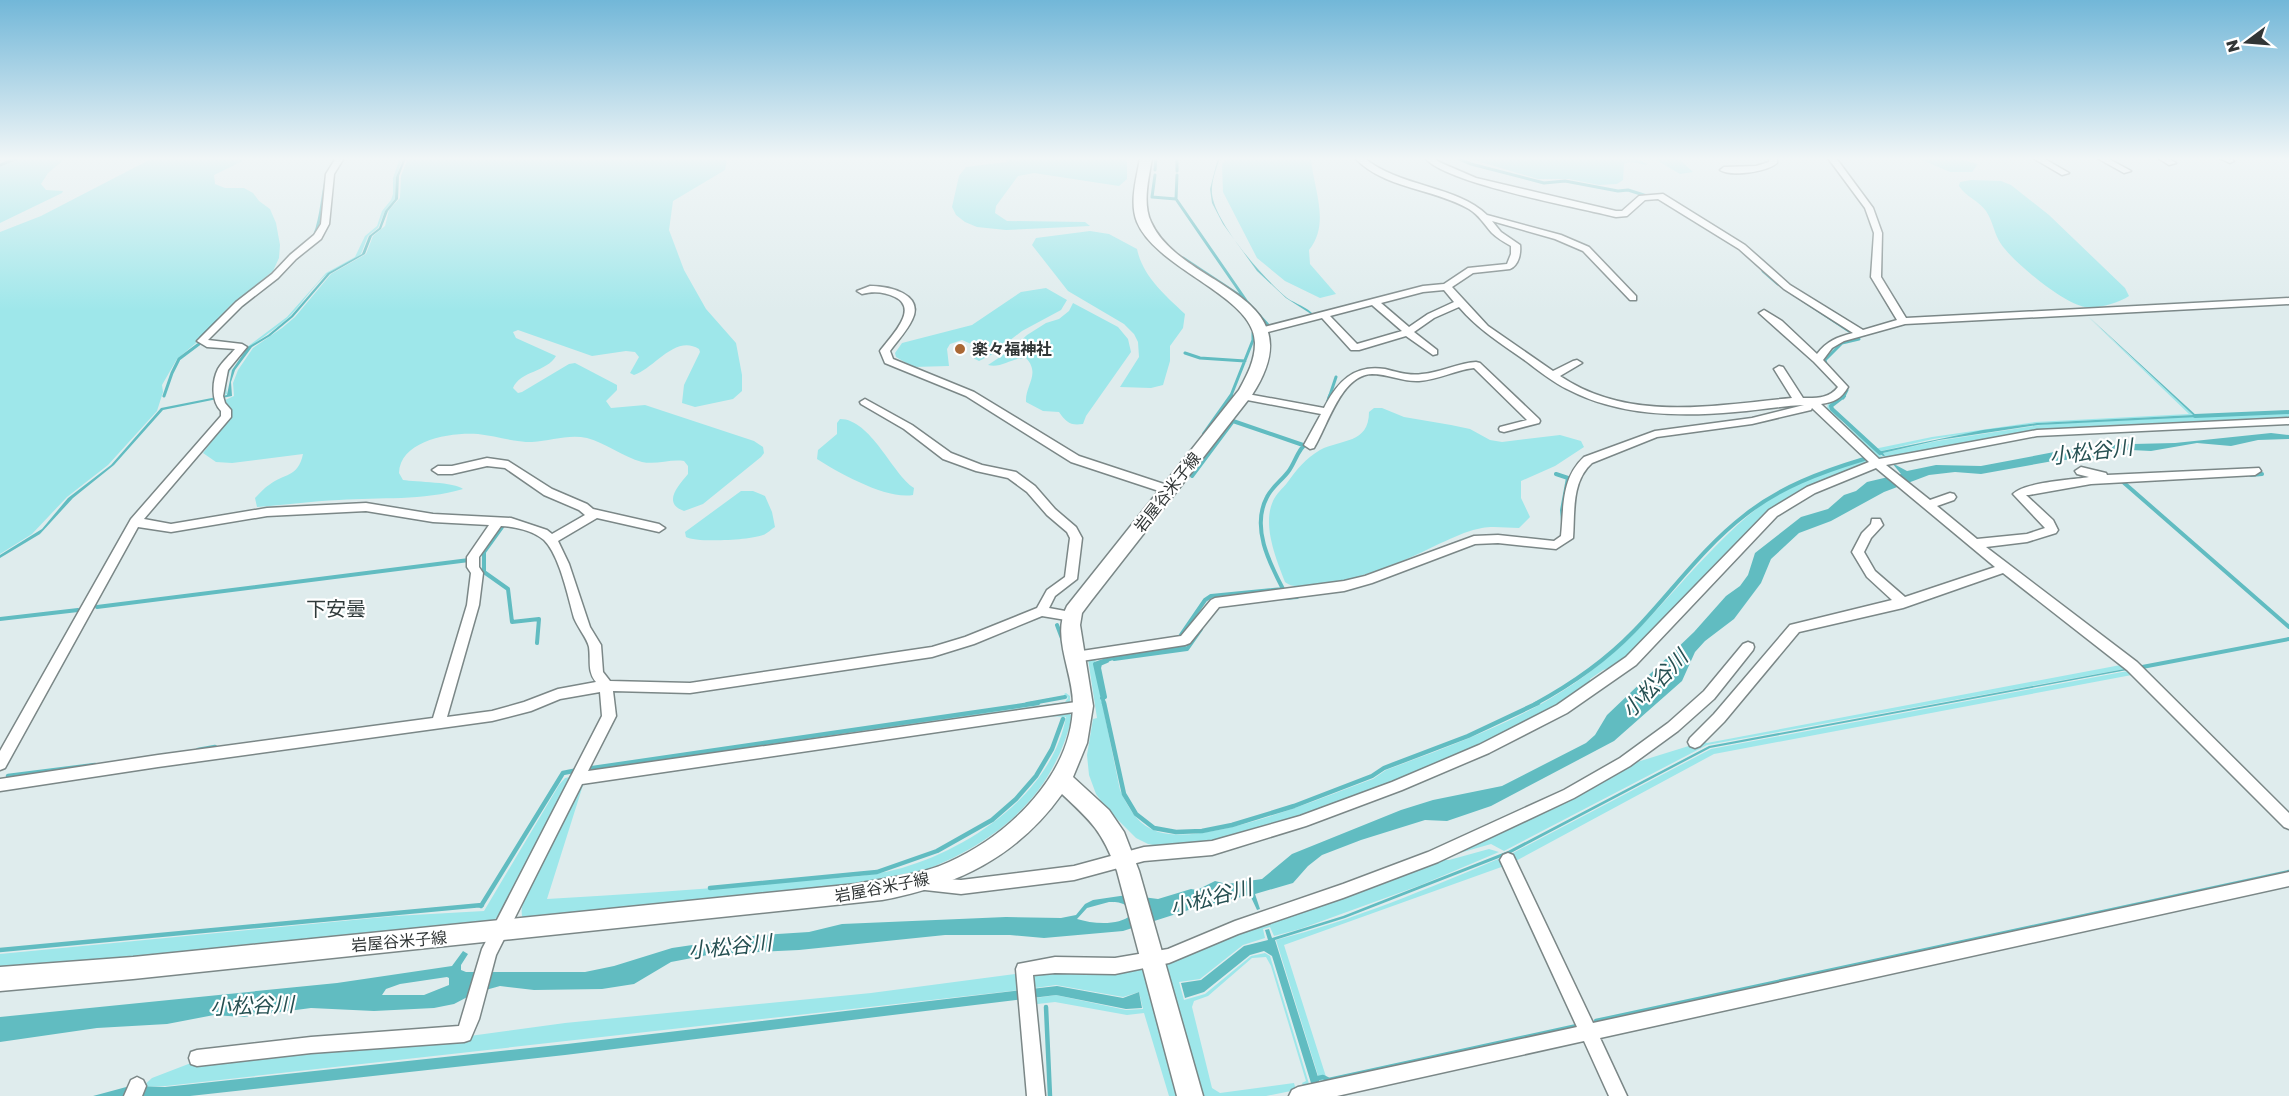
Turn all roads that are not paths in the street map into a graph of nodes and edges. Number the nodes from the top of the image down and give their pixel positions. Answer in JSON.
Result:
{"nodes":[{"id":1,"x":326,"y":209,"type":"edge"},
{"id":2,"x":1141,"y":209,"type":"edge"},
{"id":3,"x":1473,"y":209,"type":"edge"},
{"id":4,"x":1596,"y":209,"type":"edge"},
{"id":5,"x":1629,"y":209,"type":"edge"},
{"id":6,"x":1681,"y":209,"type":"edge"},
{"id":7,"x":1869,"y":209,"type":"edge"},
{"id":8,"x":1486,"y":217,"type":"junction"},
{"id":9,"x":1446,"y":287,"type":"junction"},
{"id":10,"x":862,"y":291,"type":"dead end"},
{"id":11,"x":1633,"y":298,"type":"dead end"},
{"id":12,"x":1374,"y":301,"type":"junction"},
{"id":13,"x":2289,"y":302,"type":"edge"},
{"id":14,"x":1461,"y":303,"type":"junction"},
{"id":15,"x":1764,"y":313,"type":"dead end"},
{"id":16,"x":1324,"y":315,"type":"junction"},
{"id":17,"x":1903,"y":321,"type":"junction"},
{"id":18,"x":1260,"y":331,"type":"junction"},
{"id":19,"x":1407,"y":332,"type":"junction"},
{"id":20,"x":1860,"y":333,"type":"junction"},
{"id":21,"x":1433,"y":352,"type":"dead end"},
{"id":22,"x":1818,"y":360,"type":"junction"},
{"id":23,"x":1577,"y":363,"type":"dead end"},
{"id":24,"x":1779,"y":369,"type":"dead end"},
{"id":25,"x":1552,"y":376,"type":"junction"},
{"id":26,"x":1242,"y":396,"type":"junction"},
{"id":27,"x":865,"y":402,"type":"dead end"},
{"id":28,"x":1806,"y":402,"type":"junction"},
{"id":29,"x":1329,"y":412,"type":"junction"},
{"id":30,"x":2289,"y":420,"type":"edge"},
{"id":31,"x":1504,"y":429,"type":"dead end"},
{"id":32,"x":1310,"y":445,"type":"dead end"},
{"id":33,"x":1880,"y":466,"type":"junction"},
{"id":34,"x":438,"y":470,"type":"dead end"},
{"id":35,"x":2081,"y":471,"type":"dead end"},
{"id":36,"x":2255,"y":471,"type":"dead end"},
{"id":37,"x":2112,"y":478,"type":"junction"},
{"id":38,"x":1169,"y":490,"type":"junction"},
{"id":39,"x":1950,"y":497,"type":"dead end"},
{"id":40,"x":1925,"y":503,"type":"junction"},
{"id":41,"x":595,"y":514,"type":"junction"},
{"id":42,"x":135,"y":522,"type":"junction"},
{"id":43,"x":497,"y":522,"type":"junction"},
{"id":44,"x":1876,"y":522,"type":"dead end"},
{"id":45,"x":659,"y":528,"type":"dead end"},
{"id":46,"x":551,"y":540,"type":"junction"},
{"id":47,"x":1975,"y":543,"type":"junction"},
{"id":48,"x":2004,"y":568,"type":"junction"},
{"id":49,"x":1903,"y":603,"type":"junction"},
{"id":50,"x":1041,"y":611,"type":"junction"},
{"id":51,"x":1072,"y":616,"type":"junction"},
{"id":52,"x":1748,"y":647,"type":"dead end"},
{"id":53,"x":1075,"y":657,"type":"junction"},
{"id":54,"x":606,"y":686,"type":"junction"},
{"id":55,"x":1083,"y":706,"type":"junction"},
{"id":56,"x":438,"y":724,"type":"junction"},
{"id":57,"x":1695,"y":742,"type":"dead end"},
{"id":58,"x":0,"y":764,"type":"edge"},
{"id":59,"x":580,"y":772,"type":"junction"},
{"id":60,"x":1060,"y":779,"type":"junction"},
{"id":61,"x":0,"y":785,"type":"edge"},
{"id":62,"x":2289,"y":823,"type":"edge"},
{"id":63,"x":1508,"y":860,"type":"dead end"},
{"id":64,"x":1126,"y":866,"type":"junction"},
{"id":65,"x":2289,"y":879,"type":"edge"},
{"id":66,"x":913,"y":884,"type":"junction"},
{"id":67,"x":500,"y":931,"type":"junction"},
{"id":68,"x":1151,"y":954,"type":"junction"},
{"id":69,"x":0,"y":979,"type":"edge"},
{"id":70,"x":1589,"y":1032,"type":"junction"},
{"id":71,"x":197,"y":1058,"type":"dead end"},
{"id":72,"x":1311,"y":1093,"type":"edge"},
{"id":73,"x":1036,"y":1096,"type":"edge"},
{"id":74,"x":1190,"y":1096,"type":"edge"},
{"id":75,"x":1618,"y":1096,"type":"edge"}],
"edges":[{"from":1,"to":42,"type":"street"},
{"from":2,"to":18,"type":"main road"},
{"from":3,"to":8,"type":"street"},
{"from":4,"to":5,"type":"street"},
{"from":6,"to":20,"type":"street"},
{"from":7,"to":17,"type":"street"},
{"from":8,"to":9,"type":"street"},
{"from":8,"to":11,"type":"street"},
{"from":9,"to":12,"type":"street"},
{"from":9,"to":14,"type":"street"},
{"from":10,"to":38,"type":"street"},
{"from":12,"to":16,"type":"street"},
{"from":12,"to":19,"type":"street"},
{"from":13,"to":17,"type":"street"},
{"from":14,"to":19,"type":"street"},
{"from":14,"to":25,"type":"street"},
{"from":15,"to":22,"type":"street"},
{"from":16,"to":18,"type":"street"},
{"from":16,"to":19,"type":"street"},
{"from":17,"to":20,"type":"street"},
{"from":18,"to":26,"type":"main road","name":"岩屋谷米子線"},
{"from":19,"to":21,"type":"street"},
{"from":20,"to":22,"type":"street"},
{"from":22,"to":28,"type":"street"},
{"from":23,"to":25,"type":"street"},
{"from":24,"to":28,"type":"street"},
{"from":25,"to":28,"type":"street"},
{"from":26,"to":29,"type":"street"},
{"from":26,"to":38,"type":"main road","name":"岩屋谷米子線"},
{"from":27,"to":50,"type":"street"},
{"from":28,"to":33,"type":"street"},
{"from":28,"to":53,"type":"street"},
{"from":29,"to":31,"type":"street"},
{"from":29,"to":32,"type":"street"},
{"from":30,"to":33,"type":"street"},
{"from":33,"to":40,"type":"street"},
{"from":33,"to":64,"type":"street"},
{"from":34,"to":41,"type":"street"},
{"from":35,"to":37,"type":"street"},
{"from":36,"to":37,"type":"street"},
{"from":37,"to":47,"type":"street"},
{"from":38,"to":51,"type":"main road","name":"岩屋谷米子線"},
{"from":39,"to":40,"type":"street"},
{"from":40,"to":47,"type":"street"},
{"from":41,"to":45,"type":"street"},
{"from":41,"to":46,"type":"street"},
{"from":42,"to":43,"type":"street"},
{"from":42,"to":58,"type":"street"},
{"from":43,"to":46,"type":"street"},
{"from":43,"to":56,"type":"street"},
{"from":44,"to":49,"type":"street"},
{"from":46,"to":54,"type":"street"},
{"from":47,"to":48,"type":"street"},
{"from":48,"to":49,"type":"street"},
{"from":48,"to":62,"type":"street"},
{"from":49,"to":57,"type":"street"},
{"from":50,"to":51,"type":"street"},
{"from":50,"to":54,"type":"street"},
{"from":51,"to":53,"type":"main road","name":"岩屋谷米子線"},
{"from":52,"to":68,"type":"street"},
{"from":53,"to":55,"type":"main road","name":"岩屋谷米子線"},
{"from":54,"to":56,"type":"street"},
{"from":54,"to":59,"type":"street"},
{"from":55,"to":59,"type":"street"},
{"from":55,"to":60,"type":"main road","name":"岩屋谷米子線"},
{"from":56,"to":61,"type":"street"},
{"from":59,"to":67,"type":"street"},
{"from":60,"to":64,"type":"main road"},
{"from":60,"to":66,"type":"main road","name":"岩屋谷米子線"},
{"from":63,"to":70,"type":"street"},
{"from":64,"to":66,"type":"street"},
{"from":64,"to":68,"type":"main road"},
{"from":65,"to":70,"type":"street"},
{"from":66,"to":67,"type":"main road","name":"岩屋谷米子線"},
{"from":67,"to":69,"type":"main road","name":"岩屋谷米子線"},
{"from":67,"to":71,"type":"street"},
{"from":68,"to":73,"type":"street"},
{"from":68,"to":74,"type":"main road"},
{"from":70,"to":72,"type":"street"},
{"from":70,"to":75,"type":"street"}]}
